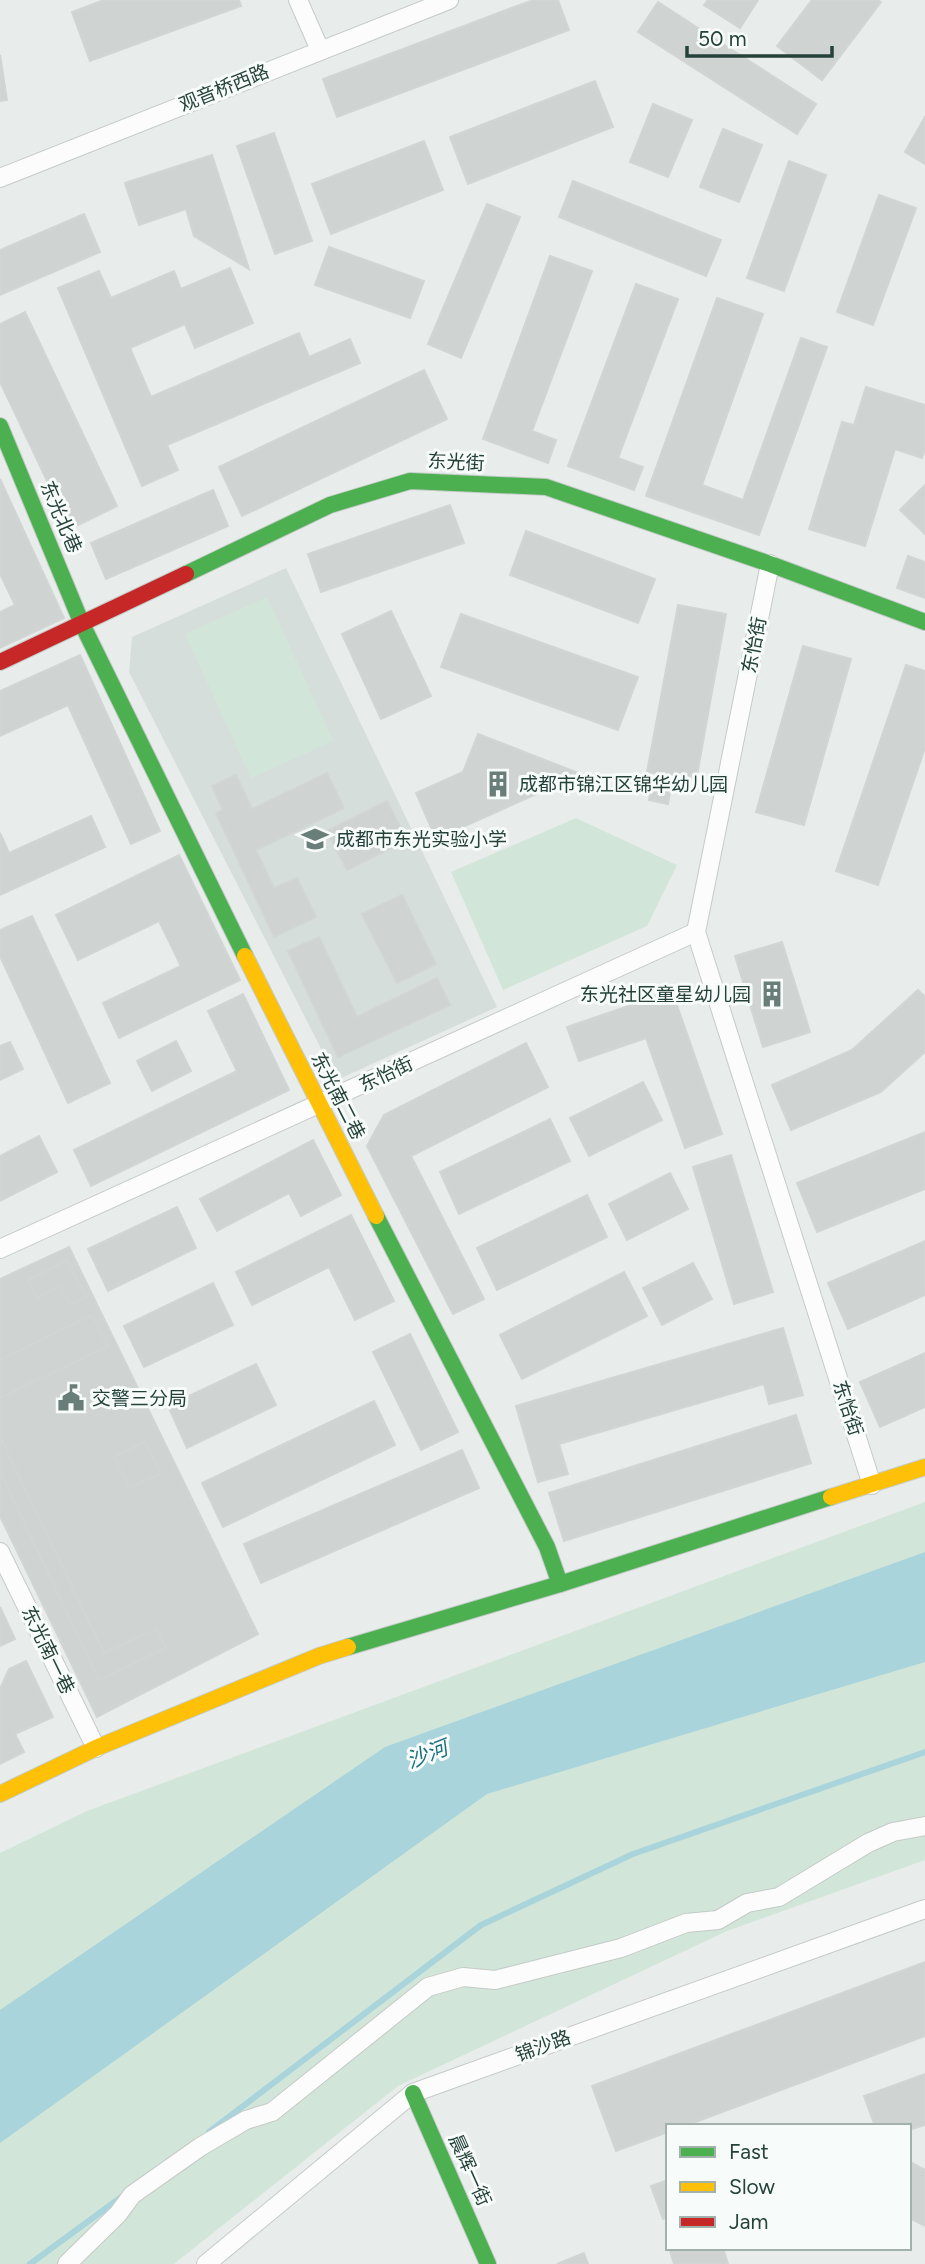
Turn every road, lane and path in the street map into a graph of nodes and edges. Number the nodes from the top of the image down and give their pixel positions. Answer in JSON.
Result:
{"nodes":[{"id":1,"x":298,"y":0,"type":"edge"},
{"id":2,"x":449,"y":0,"type":"edge"},
{"id":3,"x":320,"y":50,"type":"junction"},
{"id":4,"x":0,"y":178,"type":"edge"},
{"id":5,"x":0,"y":426,"type":"edge"},
{"id":6,"x":770,"y":564,"type":"junction"},
{"id":7,"x":925,"y":622,"type":"edge"},
{"id":8,"x":82,"y":624,"type":"junction"},
{"id":9,"x":0,"y":662,"type":"edge"},
{"id":10,"x":696,"y":932,"type":"junction"},
{"id":11,"x":318,"y":1105,"type":"junction"},
{"id":12,"x":0,"y":1249,"type":"edge"},
{"id":13,"x":925,"y":1467,"type":"edge"},
{"id":14,"x":872,"y":1485,"type":"junction"},
{"id":15,"x":0,"y":1552,"type":"edge"},
{"id":16,"x":560,"y":1584,"type":"junction"},
{"id":17,"x":96,"y":1748,"type":"junction"},
{"id":18,"x":0,"y":1794,"type":"edge"},
{"id":19,"x":925,"y":1826,"type":"edge"},
{"id":20,"x":925,"y":1909,"type":"edge"},
{"id":21,"x":413,"y":2093,"type":"junction"},
{"id":22,"x":66,"y":2264,"type":"edge"},
{"id":23,"x":206,"y":2264,"type":"edge"},
{"id":24,"x":488,"y":2264,"type":"edge"}],
"edges":[{"from":1,"to":3,"type":"street"},
{"from":2,"to":3,"type":"street","name":"观音桥西路"},
{"from":3,"to":4,"type":"street","name":"观音桥西路"},
{"from":5,"to":8,"type":"street","name":"东光北巷"},
{"from":6,"to":7,"type":"street","name":"东光街"},
{"from":6,"to":8,"type":"street","name":"东光街"},
{"from":6,"to":10,"type":"street","name":"东怡街"},
{"from":8,"to":9,"type":"street","name":"东光街"},
{"from":8,"to":11,"type":"street","name":"东光南二巷"},
{"from":10,"to":11,"type":"street","name":"东怡街"},
{"from":10,"to":14,"type":"street","name":"东怡街"},
{"from":11,"to":12,"type":"street","name":"东怡街"},
{"from":11,"to":16,"type":"street","name":"东光南二巷"},
{"from":13,"to":14,"type":"street"},
{"from":14,"to":16,"type":"street"},
{"from":15,"to":17,"type":"street","name":"东光南一巷"},
{"from":16,"to":17,"type":"street"},
{"from":17,"to":18,"type":"street"},
{"from":19,"to":22,"type":"street"},
{"from":20,"to":21,"type":"street","name":"锦沙路"},
{"from":21,"to":23,"type":"street","name":"锦沙路"},
{"from":21,"to":24,"type":"street","name":"晨辉一街"}]}
